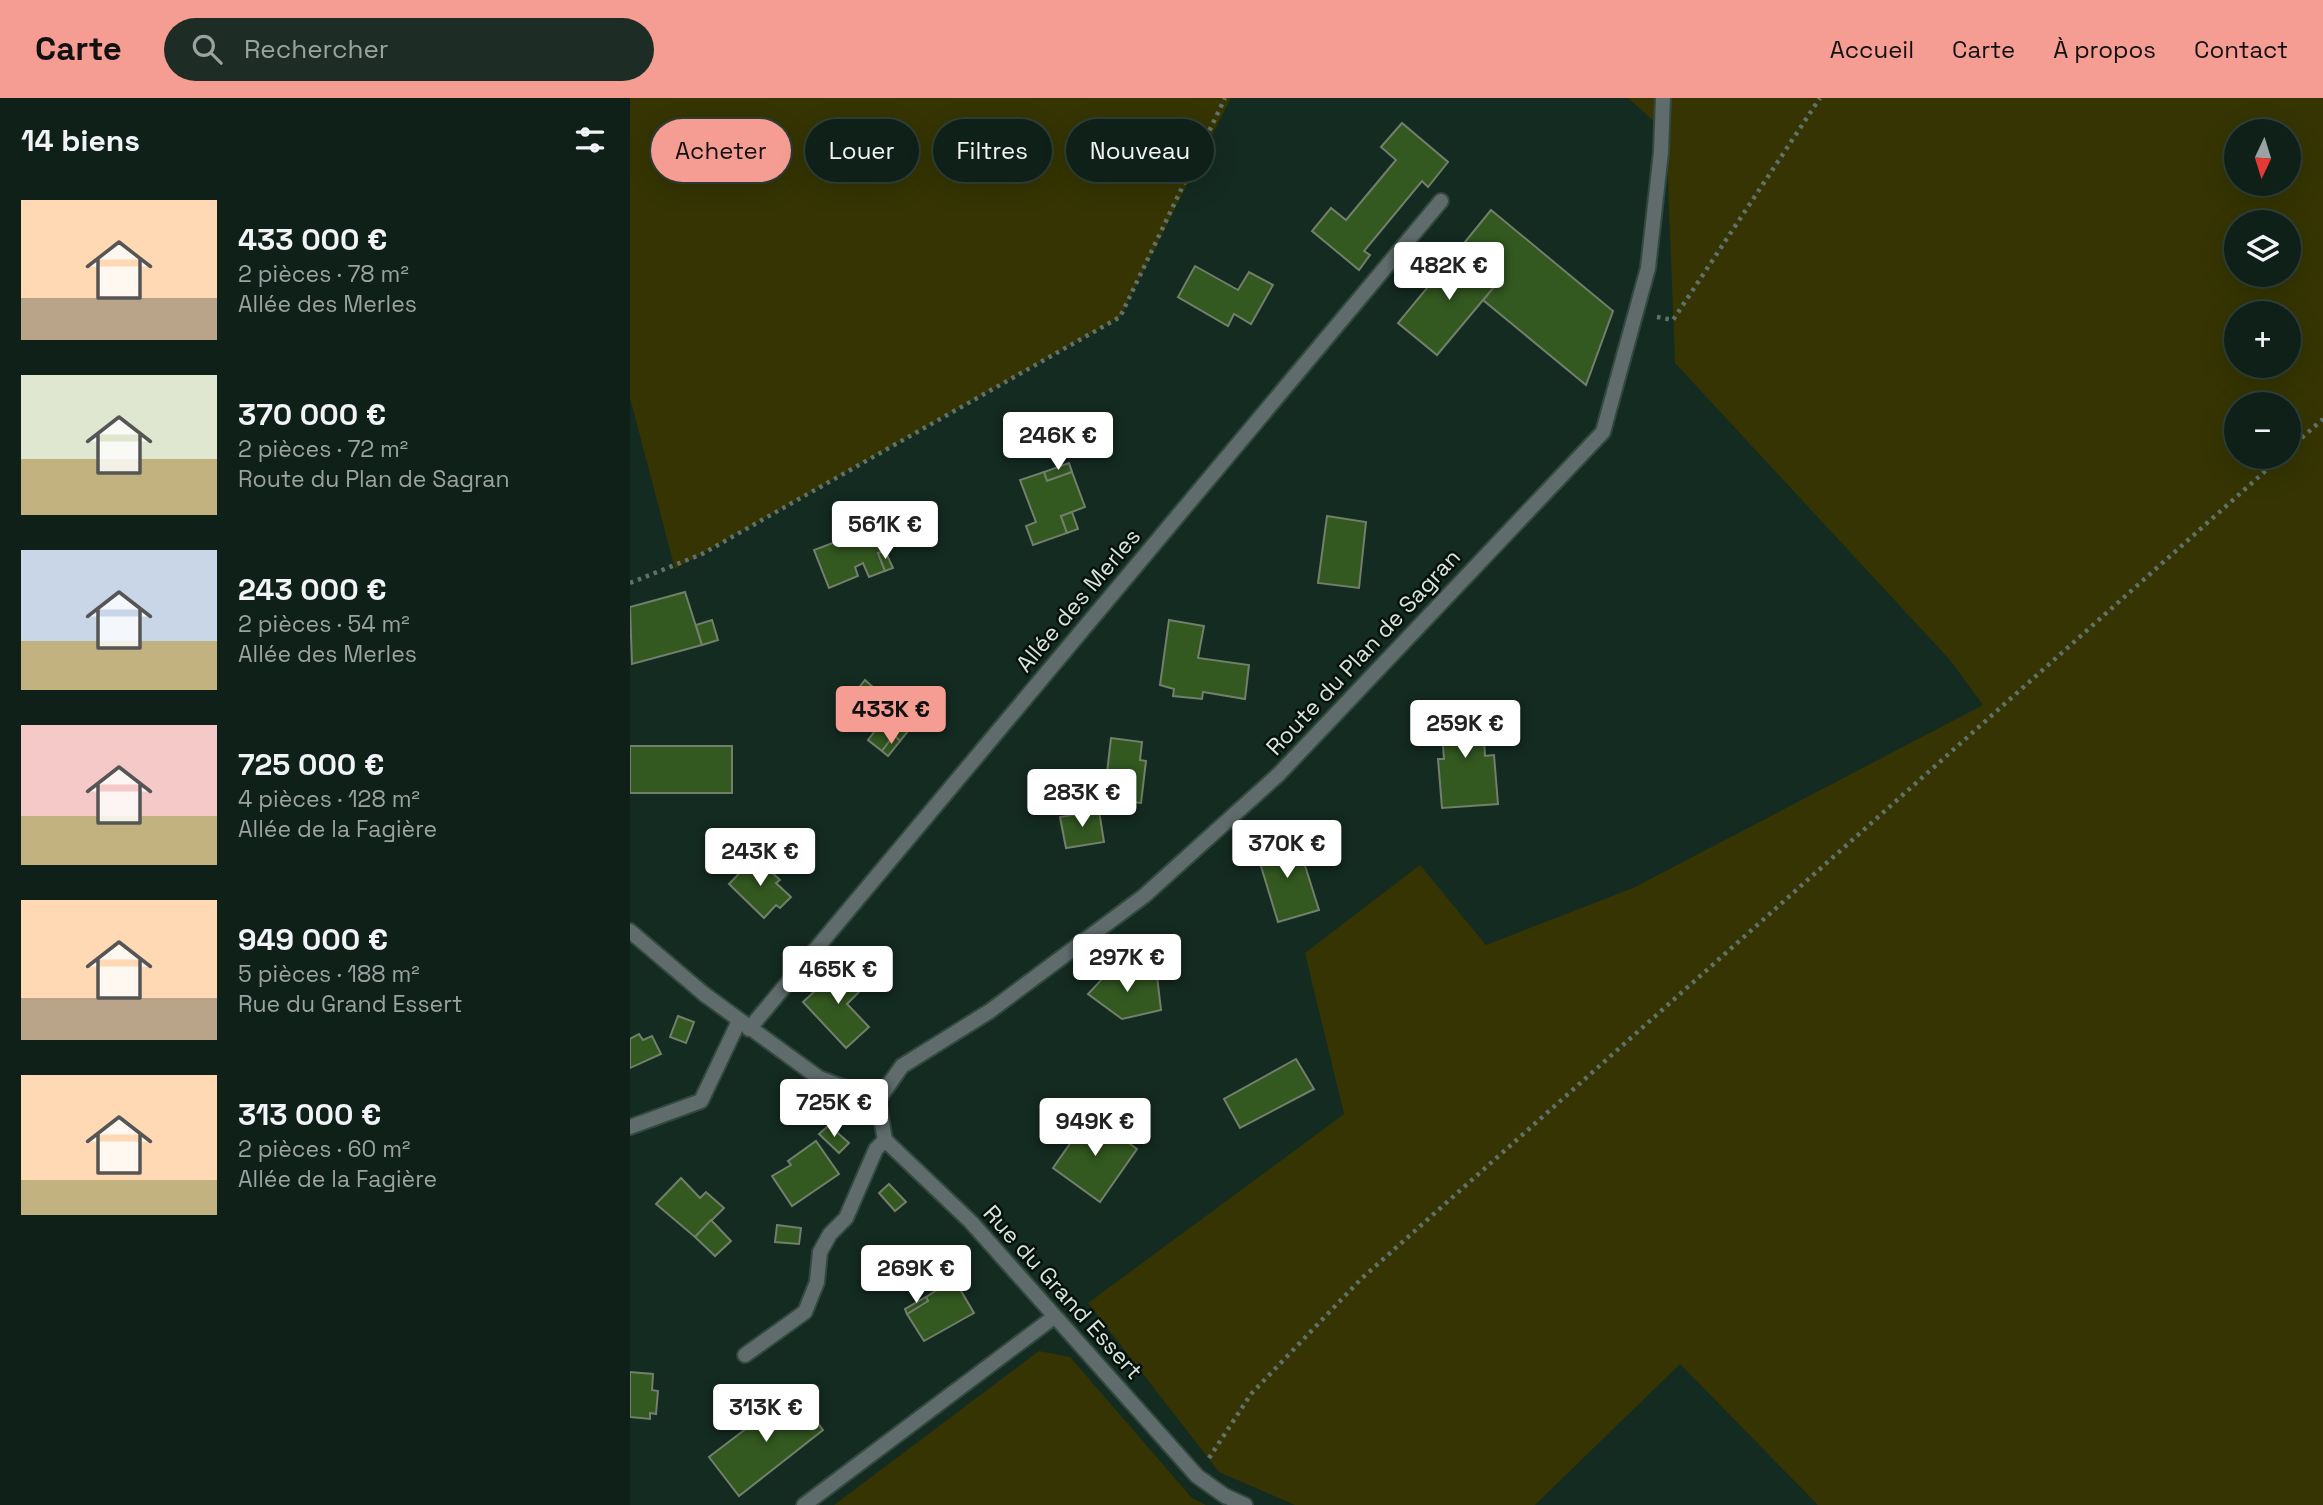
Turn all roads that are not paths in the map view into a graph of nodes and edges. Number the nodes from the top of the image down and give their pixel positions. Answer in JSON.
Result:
{"nodes":[{"id":1,"x":1663,"y":98,"type":"edge"},
{"id":2,"x":1441,"y":201,"type":"dead end"},
{"id":3,"x":630,"y":931,"type":"edge"},
{"id":4,"x":744,"y":1025,"type":"junction"},
{"id":5,"x":878,"y":1100,"type":"junction"},
{"id":6,"x":630,"y":1127,"type":"edge"},
{"id":7,"x":884,"y":1140,"type":"junction"},
{"id":8,"x":1054,"y":1317,"type":"junction"},
{"id":9,"x":745,"y":1355,"type":"dead end"},
{"id":10,"x":804,"y":1505,"type":"edge"},
{"id":11,"x":1245,"y":1505,"type":"edge"}],
"edges":[{"from":1,"to":5,"type":"street","name":"Route du Plan de Sagran"},
{"from":2,"to":4,"type":"street","name":"Allée des Merles"},
{"from":3,"to":4,"type":"street"},
{"from":4,"to":5,"type":"street"},
{"from":4,"to":6,"type":"street","name":"Allée des Merles"},
{"from":5,"to":7,"type":"street"},
{"from":7,"to":8,"type":"street","name":"Rue du Grand Essert"},
{"from":7,"to":9,"type":"street"},
{"from":8,"to":10,"type":"street"},
{"from":8,"to":11,"type":"street","name":"Rue du Grand Essert"}]}
